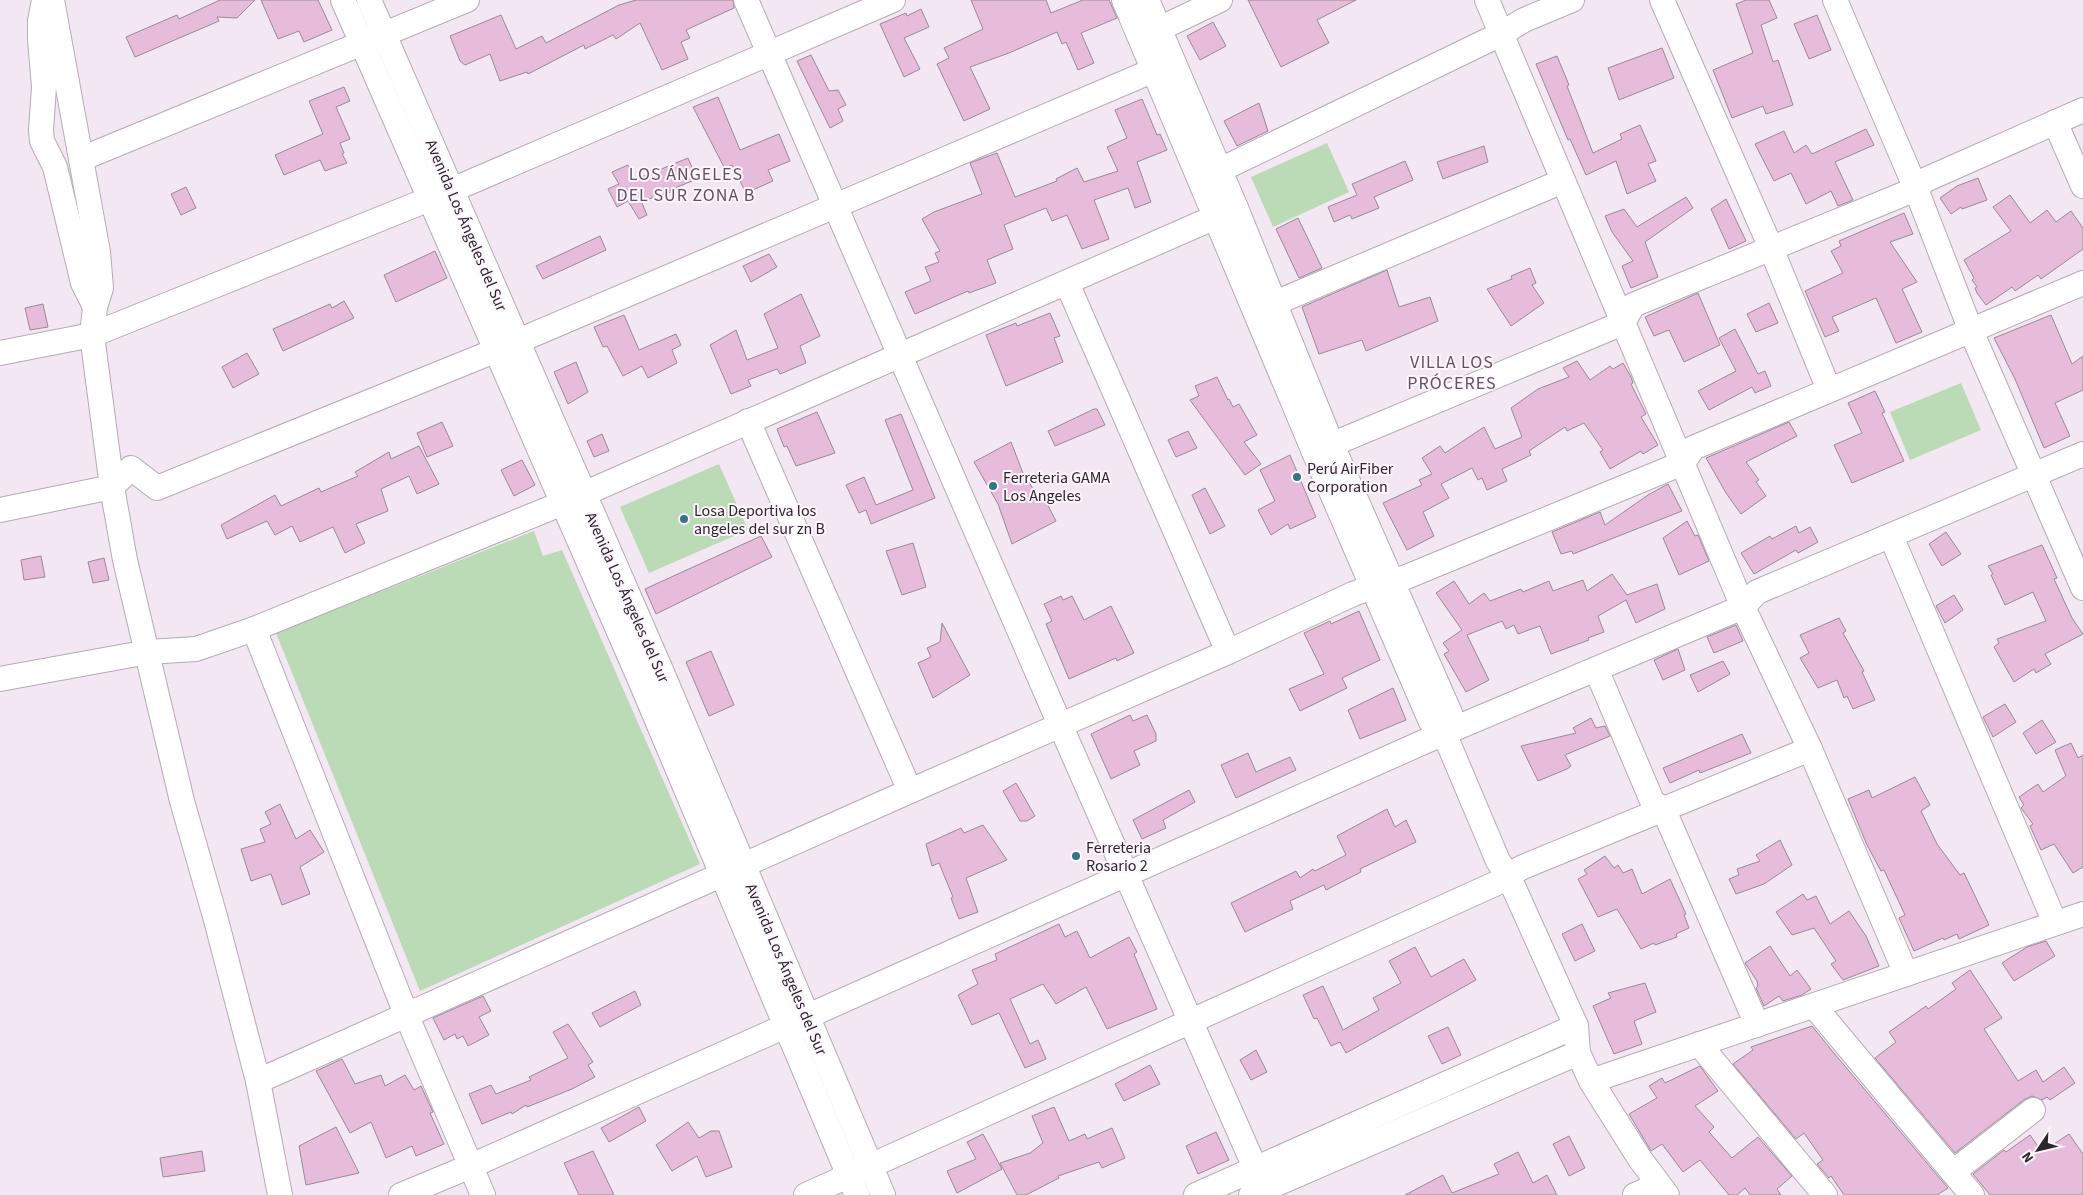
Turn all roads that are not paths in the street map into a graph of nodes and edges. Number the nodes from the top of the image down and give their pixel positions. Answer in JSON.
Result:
{"nodes":[{"id":1,"x":44,"y":0,"type":"edge"},
{"id":2,"x":52,"y":0,"type":"edge"},
{"id":3,"x":343,"y":0,"type":"edge"},
{"id":4,"x":369,"y":0,"type":"edge"},
{"id":5,"x":467,"y":0,"type":"edge"},
{"id":6,"x":746,"y":0,"type":"edge"},
{"id":7,"x":893,"y":0,"type":"edge"},
{"id":8,"x":1124,"y":0,"type":"edge"},
{"id":9,"x":1146,"y":0,"type":"edge"},
{"id":10,"x":1220,"y":0,"type":"edge"},
{"id":11,"x":1487,"y":0,"type":"edge"},
{"id":12,"x":1572,"y":0,"type":"edge"},
{"id":13,"x":1662,"y":0,"type":"edge"},
{"id":14,"x":1835,"y":0,"type":"edge"},
{"id":15,"x":1159,"y":29,"type":"junction"},
{"id":16,"x":384,"y":34,"type":"junction"},
{"id":17,"x":1501,"y":34,"type":"junction"},
{"id":18,"x":362,"y":44,"type":"junction"},
{"id":19,"x":769,"y":53,"type":"junction"},
{"id":20,"x":1164,"y":66,"type":"junction"},
{"id":21,"x":2083,"y":110,"type":"edge"},
{"id":22,"x":2055,"y":122,"type":"junction"},
{"id":23,"x":81,"y":159,"type":"junction"},
{"id":24,"x":1220,"y":170,"type":"junction"},
{"id":25,"x":1563,"y":181,"type":"junction"},
{"id":26,"x":2083,"y":186,"type":"edge"},
{"id":27,"x":1916,"y":190,"type":"junction"},
{"id":28,"x":441,"y":194,"type":"junction"},
{"id":29,"x":835,"y":205,"type":"junction"},
{"id":30,"x":1226,"y":213,"type":"junction"},
{"id":31,"x":1771,"y":248,"type":"junction"},
{"id":32,"x":1068,"y":283,"type":"junction"},
{"id":33,"x":2083,"y":283,"type":"edge"},
{"id":34,"x":98,"y":298,"type":"junction"},
{"id":35,"x":1265,"y":307,"type":"junction"},
{"id":36,"x":1623,"y":323,"type":"junction"},
{"id":37,"x":1972,"y":331,"type":"junction"},
{"id":38,"x":92,"y":335,"type":"junction"},
{"id":39,"x":507,"y":346,"type":"junction"},
{"id":40,"x":0,"y":353,"type":"edge"},
{"id":41,"x":900,"y":355,"type":"junction"},
{"id":42,"x":1829,"y":390,"type":"junction"},
{"id":43,"x":748,"y":421,"type":"junction"},
{"id":44,"x":1323,"y":448,"type":"junction"},
{"id":45,"x":2083,"y":454,"type":"edge"},
{"id":46,"x":1683,"y":463,"type":"junction"},
{"id":47,"x":2034,"y":474,"type":"junction"},
{"id":48,"x":112,"y":488,"type":"junction"},
{"id":49,"x":573,"y":498,"type":"junction"},
{"id":50,"x":0,"y":510,"type":"edge"},
{"id":51,"x":1891,"y":536,"type":"junction"},
{"id":52,"x":1383,"y":585,"type":"junction"},
{"id":53,"x":2083,"y":588,"type":"edge"},
{"id":54,"x":1743,"y":608,"type":"junction"},
{"id":55,"x":254,"y":629,"type":"junction"},
{"id":56,"x":148,"y":652,"type":"junction"},
{"id":57,"x":1228,"y":652,"type":"junction"},
{"id":58,"x":1596,"y":669,"type":"junction"},
{"id":59,"x":0,"y":679,"type":"edge"},
{"id":60,"x":1061,"y":727,"type":"junction"},
{"id":61,"x":1444,"y":733,"type":"junction"},
{"id":62,"x":1810,"y":749,"type":"junction"},
{"id":63,"x":910,"y":791,"type":"junction"},
{"id":64,"x":1663,"y":808,"type":"junction"},
{"id":65,"x":744,"y":867,"type":"junction"},
{"id":66,"x":1508,"y":875,"type":"junction"},
{"id":67,"x":722,"y":876,"type":"junction"},
{"id":68,"x":1127,"y":876,"type":"junction"},
{"id":69,"x":2083,"y":914,"type":"edge"},
{"id":70,"x":2055,"y":923,"type":"junction"},
{"id":71,"x":1906,"y":974,"type":"junction"},
{"id":72,"x":1814,"y":1006,"type":"junction"},
{"id":73,"x":406,"y":1014,"type":"junction"},
{"id":74,"x":806,"y":1017,"type":"junction"},
{"id":75,"x":1191,"y":1021,"type":"junction"},
{"id":76,"x":1757,"y":1025,"type":"junction"},
{"id":77,"x":1576,"y":1026,"type":"junction"},
{"id":78,"x":785,"y":1027,"type":"junction"},
{"id":79,"x":1700,"y":1044,"type":"junction"},
{"id":80,"x":1578,"y":1052,"type":"junction"},
{"id":81,"x":258,"y":1081,"type":"junction"},
{"id":82,"x":1590,"y":1081,"type":"junction"},
{"id":83,"x":2033,"y":1110,"type":"dead end"},
{"id":84,"x":471,"y":1166,"type":"junction"},
{"id":85,"x":870,"y":1166,"type":"junction"},
{"id":86,"x":1953,"y":1172,"type":"junction"},
{"id":87,"x":852,"y":1185,"type":"edge"},
{"id":88,"x":1259,"y":1187,"type":"edge"},
{"id":89,"x":1662,"y":1190,"type":"edge"},
{"id":90,"x":280,"y":1195,"type":"edge"},
{"id":91,"x":401,"y":1195,"type":"edge"},
{"id":92,"x":483,"y":1195,"type":"edge"},
{"id":93,"x":806,"y":1195,"type":"edge"},
{"id":94,"x":883,"y":1195,"type":"edge"},
{"id":95,"x":1196,"y":1195,"type":"edge"},
{"id":96,"x":1636,"y":1195,"type":"edge"},
{"id":97,"x":1825,"y":1195,"type":"edge"},
{"id":98,"x":1972,"y":1195,"type":"edge"}],
"edges":[{"from":1,"to":34,"type":"street"},
{"from":2,"to":23,"type":"street"},
{"from":3,"to":18,"type":"street","name":"Avenida Los Ángeles del Sur"},
{"from":4,"to":16,"type":"street","name":"Avenida Los Ángeles del Sur"},
{"from":5,"to":16,"type":"street"},
{"from":6,"to":19,"type":"street"},
{"from":7,"to":19,"type":"street"},
{"from":8,"to":20,"type":"street"},
{"from":9,"to":15,"type":"street"},
{"from":10,"to":15,"type":"street"},
{"from":11,"to":17,"type":"street"},
{"from":12,"to":17,"type":"street"},
{"from":13,"to":31,"type":"street"},
{"from":14,"to":27,"type":"street"},
{"from":15,"to":20,"type":"street"},
{"from":16,"to":18,"type":"street"},
{"from":16,"to":28,"type":"street","name":"Avenida Los Ángeles del Sur"},
{"from":17,"to":24,"type":"street"},
{"from":17,"to":25,"type":"street"},
{"from":18,"to":23,"type":"street"},
{"from":18,"to":28,"type":"street","name":"Avenida Los Ángeles del Sur"},
{"from":19,"to":28,"type":"street"},
{"from":19,"to":29,"type":"street"},
{"from":20,"to":24,"type":"street"},
{"from":20,"to":29,"type":"street"},
{"from":20,"to":30,"type":"street"},
{"from":21,"to":22,"type":"street"},
{"from":22,"to":26,"type":"street"},
{"from":22,"to":27,"type":"street"},
{"from":23,"to":34,"type":"street"},
{"from":24,"to":30,"type":"street"},
{"from":25,"to":35,"type":"street"},
{"from":25,"to":36,"type":"street"},
{"from":27,"to":31,"type":"street"},
{"from":27,"to":37,"type":"street"},
{"from":28,"to":38,"type":"street"},
{"from":28,"to":39,"type":"street","name":"Avenida Los Ángeles del Sur"},
{"from":29,"to":39,"type":"street"},
{"from":29,"to":41,"type":"street"},
{"from":30,"to":32,"type":"street"},
{"from":30,"to":35,"type":"street"},
{"from":31,"to":36,"type":"street"},
{"from":31,"to":42,"type":"street"},
{"from":32,"to":41,"type":"street"},
{"from":32,"to":57,"type":"street"},
{"from":33,"to":37,"type":"street"},
{"from":34,"to":38,"type":"street"},
{"from":35,"to":44,"type":"street"},
{"from":36,"to":44,"type":"street"},
{"from":36,"to":46,"type":"street"},
{"from":37,"to":42,"type":"street"},
{"from":37,"to":47,"type":"street"},
{"from":38,"to":40,"type":"street"},
{"from":38,"to":48,"type":"street"},
{"from":39,"to":48,"type":"street"},
{"from":39,"to":49,"type":"street","name":"Avenida Los Ángeles del Sur"},
{"from":41,"to":43,"type":"street"},
{"from":41,"to":60,"type":"street"},
{"from":42,"to":46,"type":"street"},
{"from":43,"to":49,"type":"street"},
{"from":43,"to":63,"type":"street"},
{"from":44,"to":52,"type":"street"},
{"from":45,"to":47,"type":"street"},
{"from":46,"to":52,"type":"street"},
{"from":46,"to":54,"type":"street"},
{"from":47,"to":51,"type":"street"},
{"from":47,"to":53,"type":"street"},
{"from":48,"to":50,"type":"street"},
{"from":48,"to":56,"type":"street"},
{"from":49,"to":55,"type":"street"},
{"from":49,"to":65,"type":"street","name":"Avenida Los Ángeles del Sur"},
{"from":49,"to":67,"type":"street","name":"Avenida Los Ángeles del Sur"},
{"from":51,"to":54,"type":"street"},
{"from":51,"to":70,"type":"street"},
{"from":52,"to":57,"type":"street"},
{"from":52,"to":61,"type":"street"},
{"from":54,"to":58,"type":"street"},
{"from":54,"to":62,"type":"street"},
{"from":55,"to":56,"type":"street"},
{"from":55,"to":73,"type":"street"},
{"from":56,"to":59,"type":"street"},
{"from":56,"to":81,"type":"street"},
{"from":57,"to":60,"type":"street"},
{"from":58,"to":61,"type":"street"},
{"from":58,"to":64,"type":"street"},
{"from":60,"to":63,"type":"street"},
{"from":60,"to":68,"type":"street"},
{"from":61,"to":66,"type":"street"},
{"from":61,"to":68,"type":"street"},
{"from":62,"to":64,"type":"street"},
{"from":62,"to":71,"type":"street"},
{"from":63,"to":65,"type":"street"},
{"from":64,"to":66,"type":"street"},
{"from":64,"to":76,"type":"street"},
{"from":65,"to":67,"type":"street"},
{"from":65,"to":74,"type":"street","name":"Avenida Los Ángeles del Sur"},
{"from":66,"to":75,"type":"street"},
{"from":66,"to":77,"type":"street"},
{"from":67,"to":73,"type":"street"},
{"from":67,"to":78,"type":"street","name":"Avenida Los Ángeles del Sur"},
{"from":68,"to":74,"type":"street"},
{"from":68,"to":75,"type":"street"},
{"from":69,"to":70,"type":"street"},
{"from":70,"to":71,"type":"street"},
{"from":71,"to":72,"type":"street"},
{"from":72,"to":76,"type":"street"},
{"from":72,"to":86,"type":"street"},
{"from":73,"to":81,"type":"street"},
{"from":73,"to":84,"type":"street"},
{"from":74,"to":78,"type":"street"},
{"from":74,"to":85,"type":"street","name":"Avenida Los Ángeles del Sur"},
{"from":75,"to":85,"type":"street"},
{"from":75,"to":88,"type":"street"},
{"from":76,"to":79,"type":"street"},
{"from":77,"to":80,"type":"street"},
{"from":77,"to":88,"type":"street"},
{"from":78,"to":84,"type":"street"},
{"from":78,"to":87,"type":"street","name":"Avenida Los Ángeles del Sur"},
{"from":79,"to":82,"type":"street"},
{"from":79,"to":97,"type":"street"},
{"from":80,"to":82,"type":"street"},
{"from":80,"to":88,"type":"street"},
{"from":81,"to":90,"type":"street"},
{"from":82,"to":89,"type":"street"},
{"from":83,"to":86,"type":"street"},
{"from":84,"to":91,"type":"street"},
{"from":84,"to":92,"type":"street"},
{"from":85,"to":87,"type":"street"},
{"from":85,"to":94,"type":"street","name":"Avenida Los Ángeles del Sur"},
{"from":86,"to":98,"type":"street"},
{"from":87,"to":93,"type":"street"},
{"from":88,"to":95,"type":"street"},
{"from":89,"to":96,"type":"street"}]}
